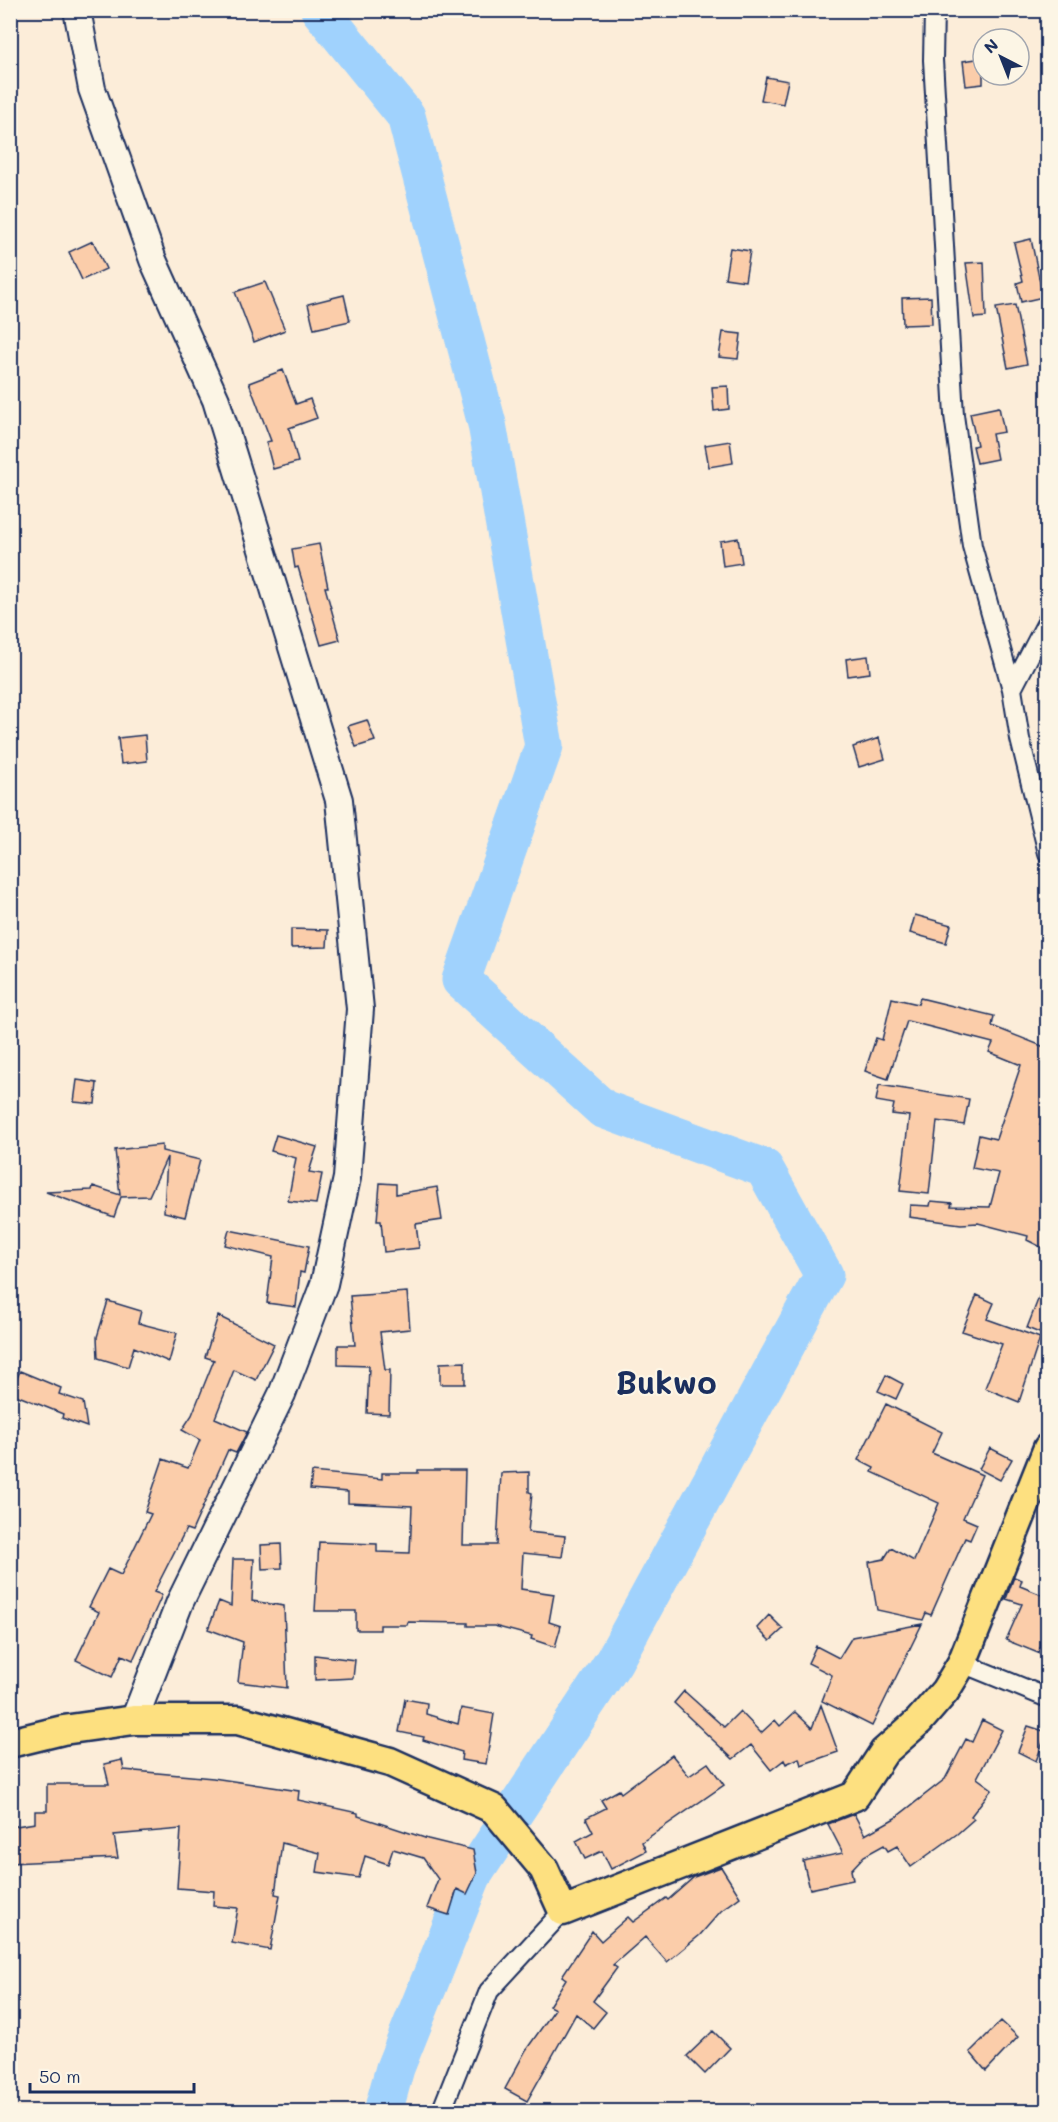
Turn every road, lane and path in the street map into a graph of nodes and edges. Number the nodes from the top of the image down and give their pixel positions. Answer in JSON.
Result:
{"nodes":[{"id":1,"x":77,"y":10,"type":"edge"},
{"id":2,"x":934,"y":10,"type":"edge"},
{"id":3,"x":1047,"y":620,"type":"edge"},
{"id":4,"x":1012,"y":689,"type":"junction"},
{"id":5,"x":1047,"y":853,"type":"edge"},
{"id":6,"x":1047,"y":1448,"type":"edge"},
{"id":7,"x":962,"y":1663,"type":"junction"},
{"id":8,"x":1047,"y":1698,"type":"edge"},
{"id":9,"x":134,"y":1720,"type":"junction"},
{"id":10,"x":10,"y":1743,"type":"edge"},
{"id":11,"x":563,"y":1911,"type":"junction"},
{"id":12,"x":441,"y":2112,"type":"edge"}],
"edges":[{"from":1,"to":9,"type":"main road"},
{"from":2,"to":4,"type":"street"},
{"from":3,"to":4,"type":"street"},
{"from":4,"to":5,"type":"street"},
{"from":6,"to":7,"type":"main road"},
{"from":7,"to":8,"type":"street"},
{"from":7,"to":11,"type":"main road"},
{"from":9,"to":10,"type":"main road"},
{"from":9,"to":11,"type":"main road"},
{"from":11,"to":12,"type":"street"}]}
